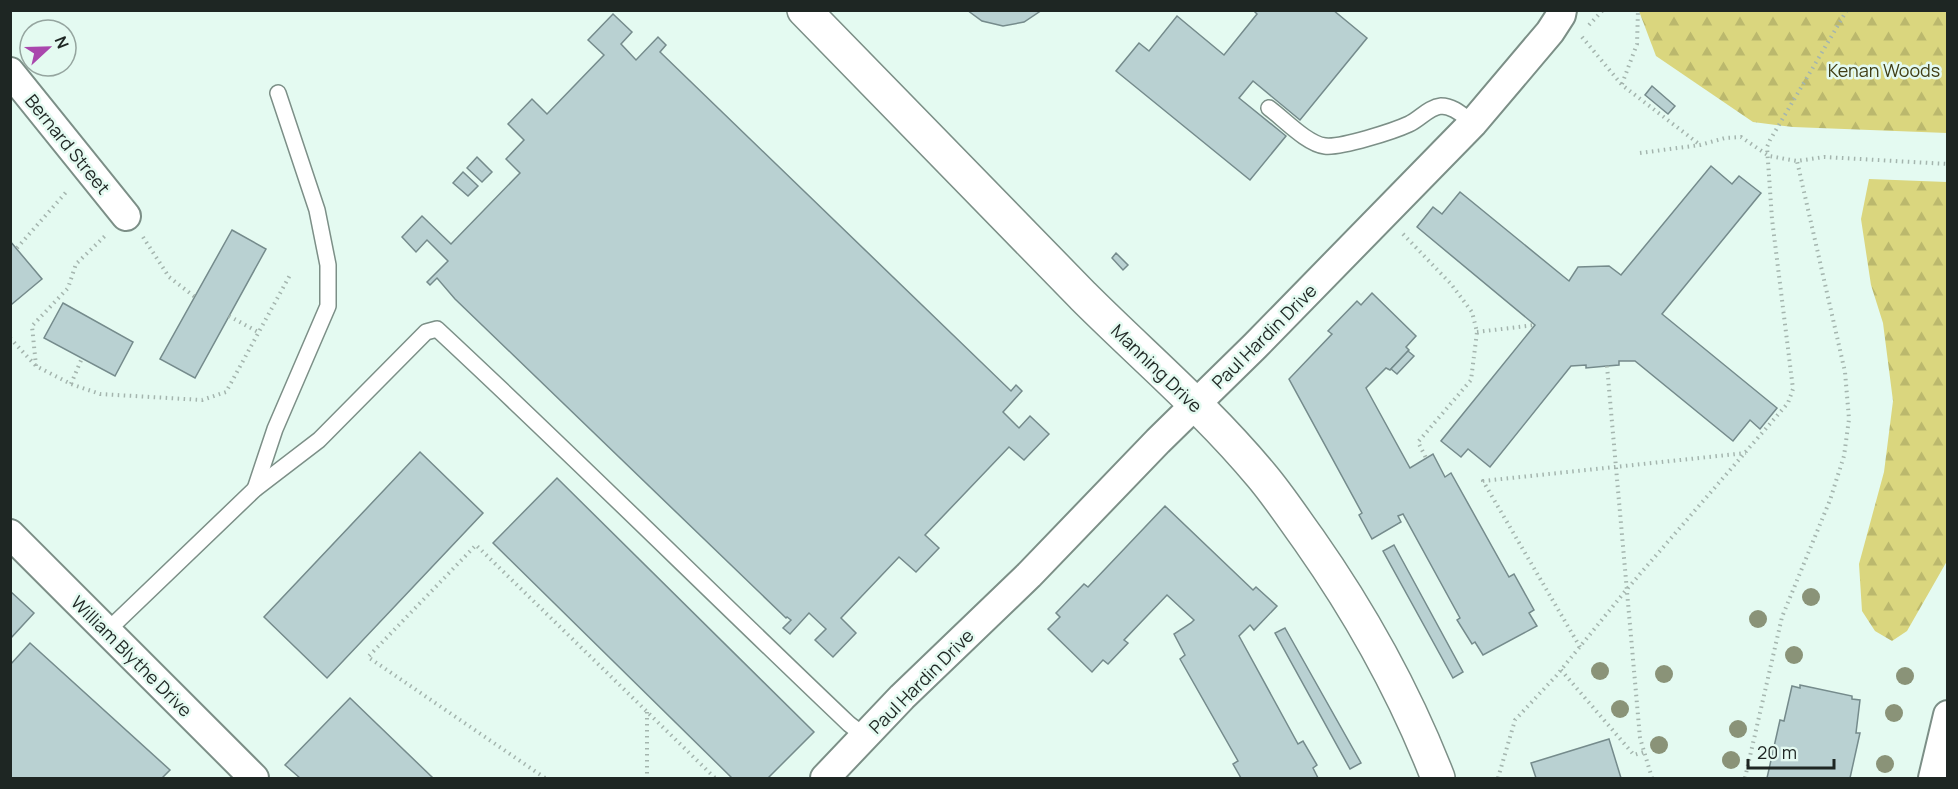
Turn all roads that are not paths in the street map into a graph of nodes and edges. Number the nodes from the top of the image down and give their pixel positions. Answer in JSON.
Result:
{"nodes":[{"id":1,"x":804,"y":10,"type":"edge"},
{"id":2,"x":1562,"y":10,"type":"edge"},
{"id":3,"x":10,"y":72,"type":"edge"},
{"id":4,"x":278,"y":93,"type":"dead end"},
{"id":5,"x":1269,"y":108,"type":"dead end"},
{"id":6,"x":1473,"y":123,"type":"junction"},
{"id":7,"x":126,"y":216,"type":"road end"},
{"id":8,"x":1195,"y":405,"type":"junction"},
{"id":9,"x":255,"y":489,"type":"junction"},
{"id":10,"x":10,"y":534,"type":"edge"},
{"id":11,"x":107,"y":631,"type":"junction"},
{"id":12,"x":1947,"y":716,"type":"edge"},
{"id":13,"x":866,"y":737,"type":"junction"},
{"id":14,"x":254,"y":778,"type":"edge"},
{"id":15,"x":825,"y":778,"type":"edge"},
{"id":16,"x":1438,"y":778,"type":"edge"},
{"id":17,"x":1933,"y":778,"type":"edge"}],
"edges":[{"from":1,"to":8,"type":"street","name":"Manning Drive"},
{"from":2,"to":6,"type":"street","name":"Paul Hardin Drive"},
{"from":3,"to":7,"type":"street","name":"Bernard Street"},
{"from":4,"to":9,"type":"lane"},
{"from":5,"to":6,"type":"lane"},
{"from":6,"to":8,"type":"street","name":"Paul Hardin Drive"},
{"from":8,"to":13,"type":"street","name":"Paul Hardin Drive"},
{"from":8,"to":16,"type":"street","name":"Manning Drive"},
{"from":9,"to":11,"type":"lane"},
{"from":9,"to":13,"type":"lane"},
{"from":10,"to":11,"type":"street","name":"William Blythe Drive"},
{"from":11,"to":14,"type":"street","name":"William Blythe Drive"},
{"from":12,"to":17,"type":"street"},
{"from":13,"to":15,"type":"street","name":"Paul Hardin Drive"}]}
